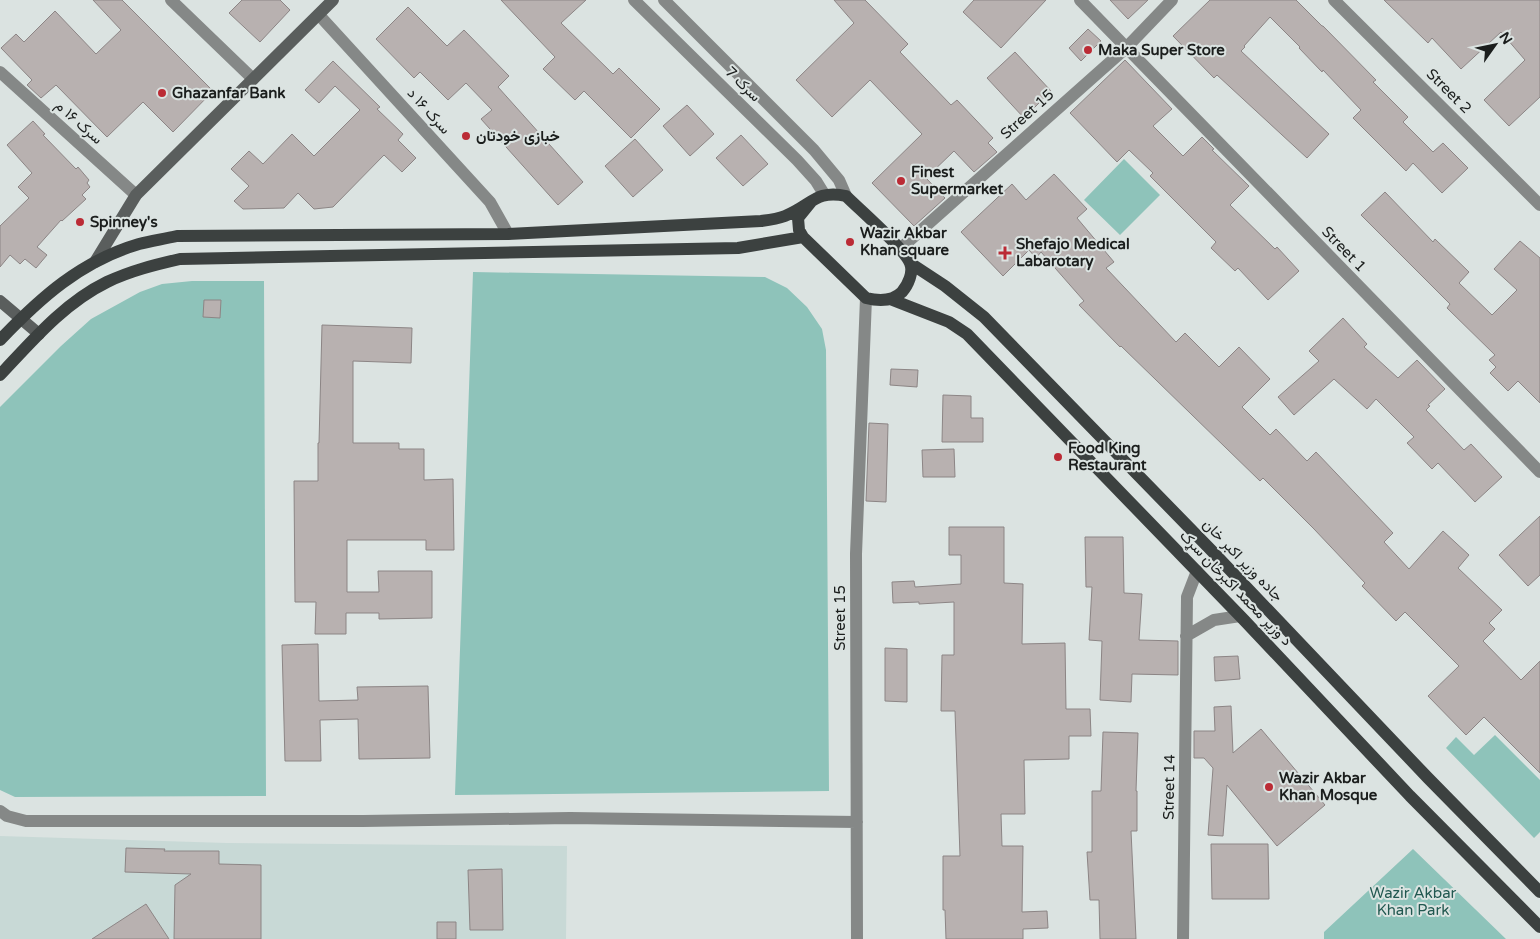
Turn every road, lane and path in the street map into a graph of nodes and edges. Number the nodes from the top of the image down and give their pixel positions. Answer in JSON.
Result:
{"nodes":[{"id":1,"x":171,"y":0,"type":"edge"},
{"id":2,"x":333,"y":0,"type":"edge"},
{"id":3,"x":634,"y":0,"type":"edge"},
{"id":4,"x":664,"y":0,"type":"edge"},
{"id":5,"x":1080,"y":0,"type":"edge"},
{"id":6,"x":1172,"y":0,"type":"edge"},
{"id":7,"x":1334,"y":0,"type":"edge"},
{"id":8,"x":319,"y":15,"type":"junction"},
{"id":9,"x":1126,"y":48,"type":"junction"},
{"id":10,"x":0,"y":72,"type":"edge"},
{"id":11,"x":253,"y":79,"type":"junction"},
{"id":12,"x":824,"y":194,"type":"junction"},
{"id":13,"x":136,"y":196,"type":"junction"},
{"id":14,"x":846,"y":196,"type":"junction"},
{"id":15,"x":811,"y":202,"type":"junction"},
{"id":16,"x":1540,"y":205,"type":"edge"},
{"id":17,"x":508,"y":234,"type":"junction"},
{"id":18,"x":803,"y":237,"type":"junction"},
{"id":19,"x":900,"y":249,"type":"junction"},
{"id":20,"x":510,"y":252,"type":"junction"},
{"id":21,"x":95,"y":262,"type":"junction"},
{"id":22,"x":910,"y":263,"type":"junction"},
{"id":23,"x":866,"y":298,"type":"junction"},
{"id":24,"x":890,"y":299,"type":"junction"},
{"id":25,"x":0,"y":301,"type":"edge"},
{"id":26,"x":20,"y":319,"type":"junction"},
{"id":27,"x":39,"y":334,"type":"junction"},
{"id":28,"x":0,"y":340,"type":"edge"},
{"id":29,"x":0,"y":375,"type":"edge"},
{"id":30,"x":1537,"y":464,"type":"edge"},
{"id":31,"x":1197,"y":571,"type":"junction"},
{"id":32,"x":1240,"y":616,"type":"junction"},
{"id":33,"x":1186,"y":636,"type":"junction"},
{"id":34,"x":0,"y":811,"type":"edge"},
{"id":35,"x":857,"y":822,"type":"junction"},
{"id":36,"x":1540,"y":892,"type":"edge"},
{"id":37,"x":1540,"y":927,"type":"edge"},
{"id":38,"x":857,"y":939,"type":"edge"},
{"id":39,"x":1183,"y":939,"type":"edge"}],
"edges":[{"from":1,"to":11,"type":"street"},
{"from":2,"to":8,"type":"street"},
{"from":3,"to":12,"type":"street","name":"سرک 7"},
{"from":4,"to":14,"type":"street","name":"سرک 7"},
{"from":5,"to":9,"type":"street","name":"Street 1"},
{"from":6,"to":9,"type":"street","name":"Street 15"},
{"from":7,"to":16,"type":"street","name":"Street 2"},
{"from":8,"to":11,"type":"street"},
{"from":8,"to":17,"type":"street","name":"سرک ۱۶ د"},
{"from":9,"to":19,"type":"street","name":"Street 15"},
{"from":9,"to":30,"type":"street","name":"Street 1"},
{"from":10,"to":13,"type":"street","name":"سرک ۱۶ م"},
{"from":11,"to":13,"type":"street"},
{"from":12,"to":14,"type":"main road"},
{"from":12,"to":15,"type":"main road"},
{"from":13,"to":21,"type":"street"},
{"from":14,"to":19,"type":"main road"},
{"from":15,"to":17,"type":"main road"},
{"from":15,"to":18,"type":"main road"},
{"from":17,"to":20,"type":"main road"},
{"from":17,"to":21,"type":"main road"},
{"from":18,"to":20,"type":"main road"},
{"from":18,"to":23,"type":"main road"},
{"from":19,"to":22,"type":"main road"},
{"from":20,"to":27,"type":"main road"},
{"from":21,"to":26,"type":"main road"},
{"from":22,"to":24,"type":"main road"},
{"from":22,"to":36,"type":"main road","name":"جاده وزیر اکبر خان"},
{"from":23,"to":24,"type":"main road","name":"د وزیر محمد اکبرخان سړک"},
{"from":23,"to":35,"type":"street","name":"Street 15"},
{"from":24,"to":31,"type":"main road","name":"د وزیر محمد اکبرخان سړک"},
{"from":25,"to":26,"type":"street"},
{"from":26,"to":27,"type":"street"},
{"from":26,"to":28,"type":"main road"},
{"from":27,"to":29,"type":"main road"},
{"from":31,"to":32,"type":"main road","name":"د وزیر محمد اکبرخان سړک"},
{"from":31,"to":33,"type":"street","name":"Street 14"},
{"from":32,"to":33,"type":"street"},
{"from":32,"to":37,"type":"main road","name":"د وزیر محمد اکبرخان سړک"},
{"from":33,"to":39,"type":"street","name":"Street 14"},
{"from":34,"to":35,"type":"street"},
{"from":35,"to":38,"type":"street","name":"Street 15"}]}
